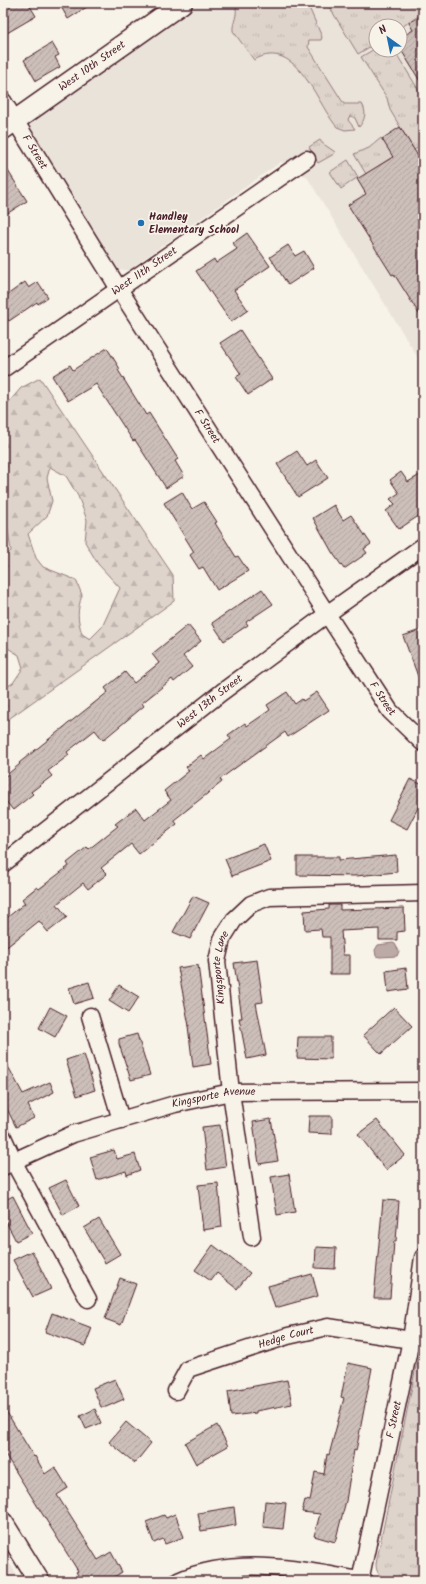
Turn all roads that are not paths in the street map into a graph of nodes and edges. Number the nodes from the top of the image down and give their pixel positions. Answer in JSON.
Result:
{"nodes":[{"id":1,"x":182,"y":3,"type":"edge"},
{"id":2,"x":3,"y":101,"type":"edge"},
{"id":3,"x":9,"y":125,"type":"edge"},
{"id":4,"x":307,"y":159,"type":"dead end"},
{"id":5,"x":119,"y":289,"type":"junction"},
{"id":6,"x":3,"y":369,"type":"edge"},
{"id":7,"x":423,"y":546,"type":"edge"},
{"id":8,"x":327,"y":614,"type":"junction"},
{"id":9,"x":423,"y":743,"type":"edge"},
{"id":10,"x":3,"y":864,"type":"edge"},
{"id":11,"x":423,"y":893,"type":"edge"},
{"id":12,"x":90,"y":1016,"type":"dead end"},
{"id":13,"x":423,"y":1091,"type":"edge"},
{"id":14,"x":231,"y":1092,"type":"junction"},
{"id":15,"x":122,"y":1120,"type":"junction"},
{"id":16,"x":3,"y":1138,"type":"edge"},
{"id":17,"x":8,"y":1164,"type":"edge"},
{"id":18,"x":252,"y":1237,"type":"dead end"},
{"id":19,"x":423,"y":1257,"type":"edge"},
{"id":20,"x":88,"y":1300,"type":"dead end"},
{"id":21,"x":411,"y":1340,"type":"junction"},
{"id":22,"x":176,"y":1391,"type":"dead end"},
{"id":23,"x":3,"y":1523,"type":"edge"},
{"id":24,"x":39,"y":1581,"type":"edge"},
{"id":25,"x":178,"y":1581,"type":"edge"},
{"id":26,"x":362,"y":1581,"type":"edge"}],
"edges":[{"from":1,"to":3,"type":"street","name":"West 10th Street"},
{"from":2,"to":3,"type":"street","name":"F Street"},
{"from":3,"to":5,"type":"street","name":"F Street"},
{"from":4,"to":5,"type":"street","name":"West 11th Street"},
{"from":5,"to":6,"type":"street","name":"West 11th Street"},
{"from":5,"to":8,"type":"street","name":"F Street"},
{"from":7,"to":8,"type":"street","name":"West 13th Street"},
{"from":8,"to":9,"type":"street","name":"F Street"},
{"from":8,"to":10,"type":"street","name":"West 13th Street"},
{"from":11,"to":14,"type":"street","name":"Kingsporte Lane"},
{"from":12,"to":15,"type":"street"},
{"from":13,"to":14,"type":"street","name":"Kingsporte Avenue"},
{"from":14,"to":15,"type":"street","name":"Kingsporte Avenue"},
{"from":14,"to":18,"type":"street","name":"Kingsporte Lane"},
{"from":15,"to":17,"type":"street","name":"Kingsporte Avenue"},
{"from":16,"to":17,"type":"street"},
{"from":17,"to":20,"type":"street"},
{"from":19,"to":21,"type":"street","name":"F Street"},
{"from":21,"to":22,"type":"street","name":"Hedge Court"},
{"from":21,"to":26,"type":"street","name":"F Street"},
{"from":23,"to":24,"type":"street"},
{"from":25,"to":26,"type":"street"}]}
